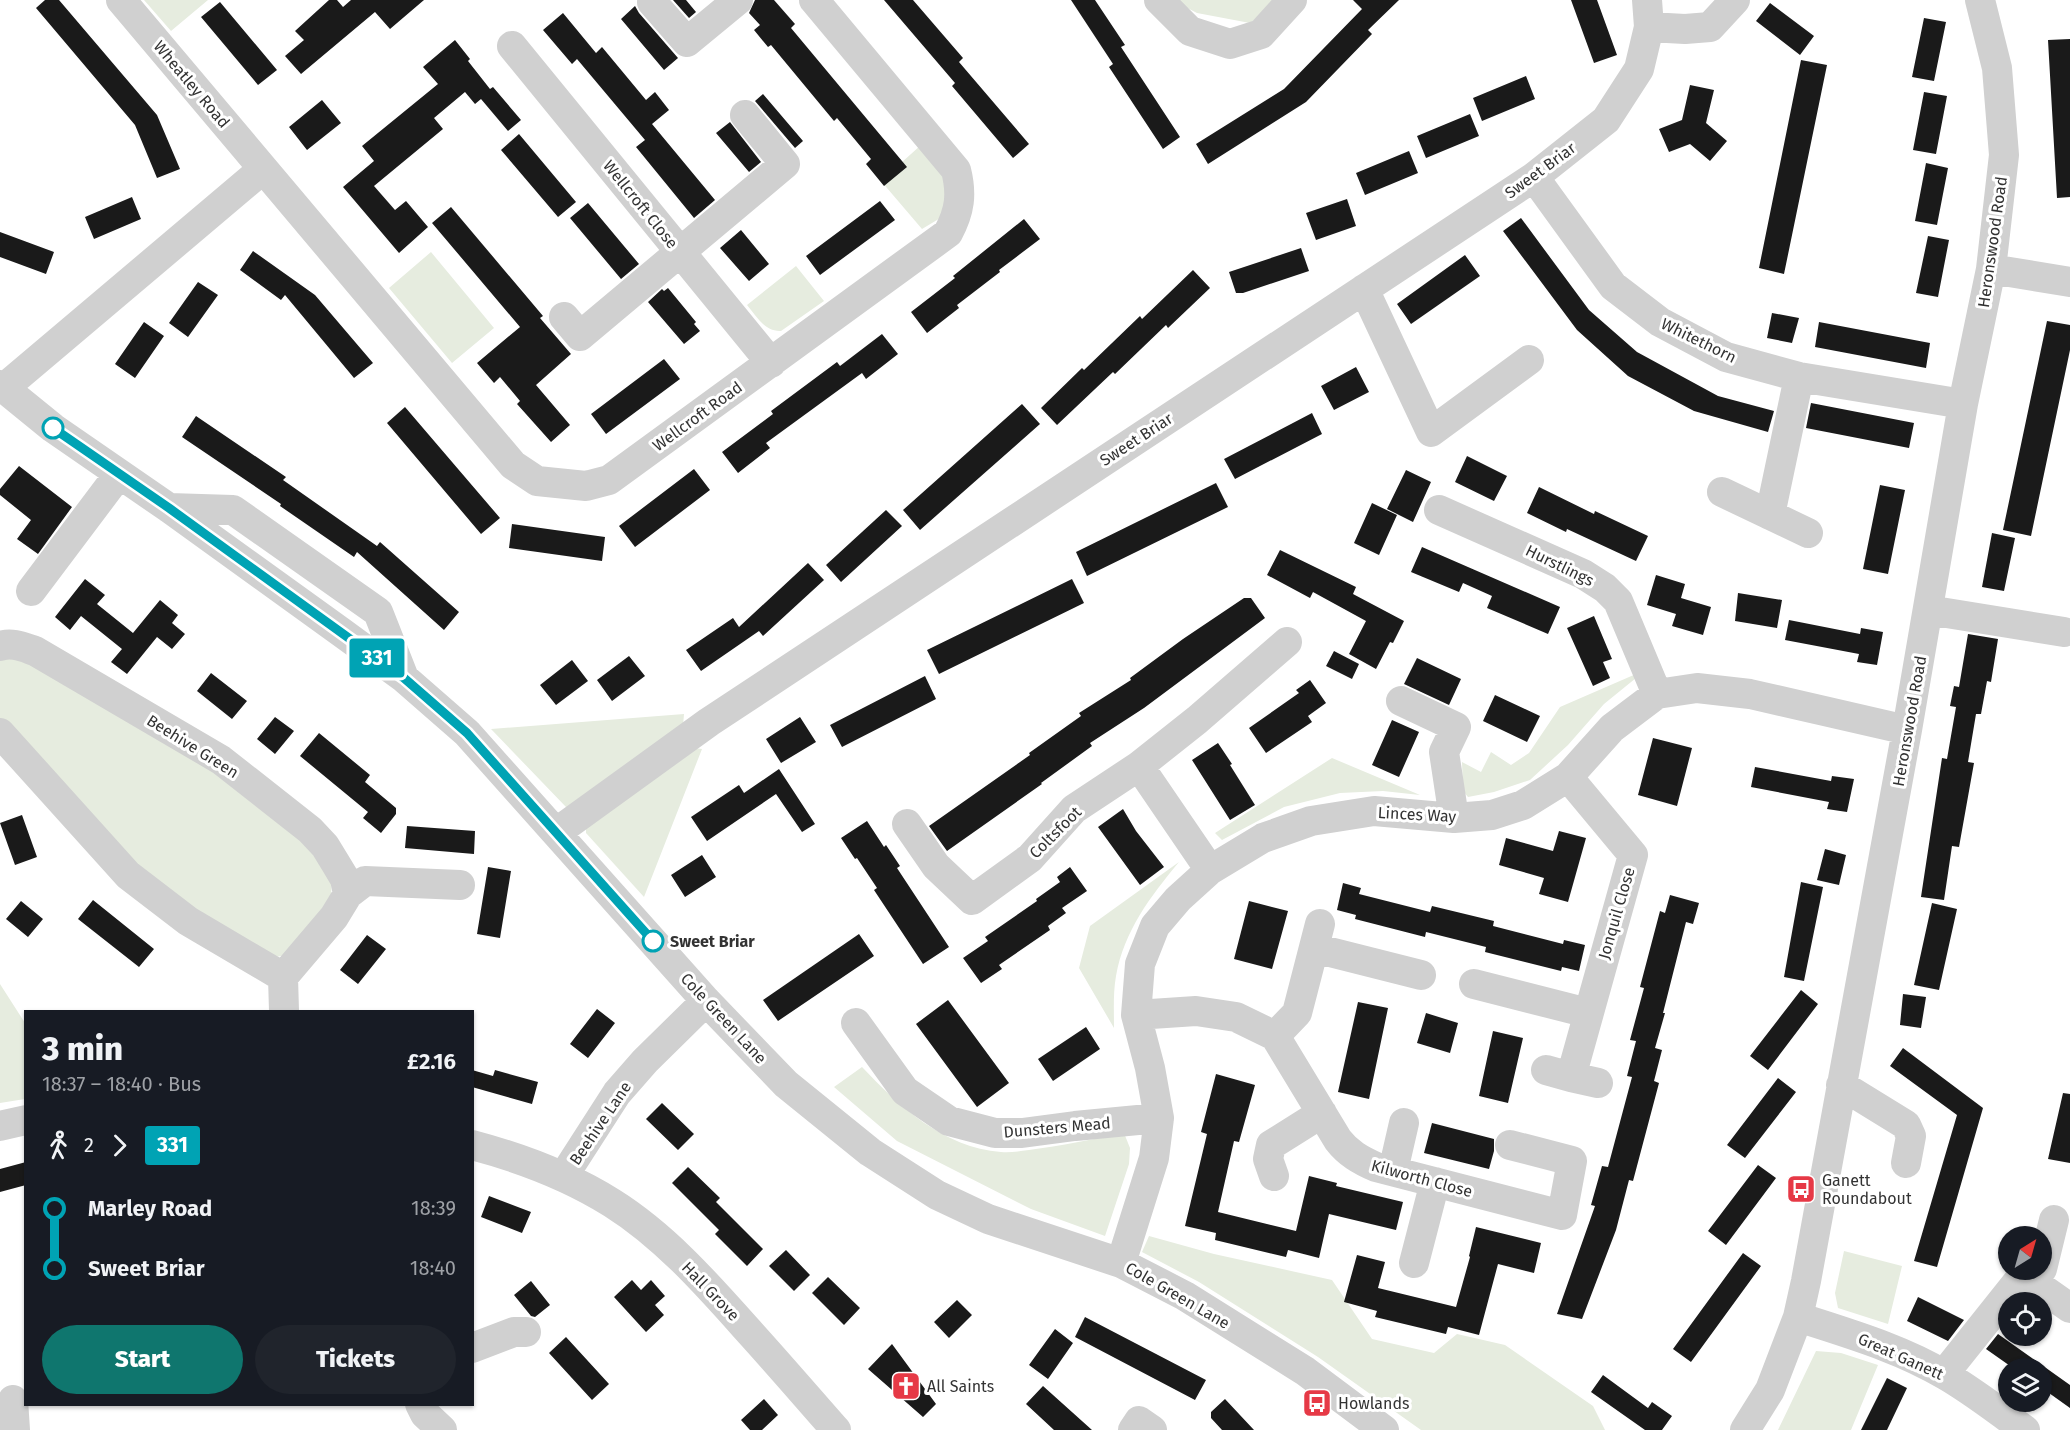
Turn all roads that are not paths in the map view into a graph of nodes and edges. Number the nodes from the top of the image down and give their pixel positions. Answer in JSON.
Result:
{"nodes":[{"id":1,"x":121,"y":0,"type":"edge"},
{"id":2,"x":738,"y":0,"type":"edge"},
{"id":3,"x":814,"y":0,"type":"edge"},
{"id":4,"x":1159,"y":0,"type":"edge"},
{"id":5,"x":1292,"y":0,"type":"edge"},
{"id":6,"x":1736,"y":0,"type":"edge"},
{"id":7,"x":1980,"y":0,"type":"edge"},
{"id":8,"x":652,"y":2,"type":"dead end"},
{"id":9,"x":1648,"y":13,"type":"edge"},
{"id":10,"x":512,"y":46,"type":"dead end"},
{"id":11,"x":745,"y":115,"type":"dead end"},
{"id":12,"x":263,"y":169,"type":"junction"},
{"id":13,"x":1534,"y":177,"type":"junction"},
{"id":14,"x":681,"y":252,"type":"junction"},
{"id":15,"x":1991,"y":269,"type":"junction"},
{"id":16,"x":2070,"y":282,"type":"edge"},
{"id":17,"x":1364,"y":289,"type":"junction"},
{"id":18,"x":564,"y":317,"type":"dead end"},
{"id":19,"x":1529,"y":360,"type":"dead end"},
{"id":20,"x":771,"y":363,"type":"junction"},
{"id":21,"x":1799,"y":377,"type":"junction"},
{"id":22,"x":2,"y":386,"type":"edge"},
{"id":23,"x":1962,"y":404,"type":"junction"},
{"id":24,"x":119,"y":474,"type":"junction"},
{"id":25,"x":1722,"y":492,"type":"dead end"},
{"id":26,"x":1438,"y":510,"type":"dead end"},
{"id":27,"x":1770,"y":515,"type":"junction"},
{"id":28,"x":1808,"y":533,"type":"dead end"},
{"id":29,"x":31,"y":591,"type":"dead end"},
{"id":30,"x":1928,"y":610,"type":"junction"},
{"id":31,"x":2064,"y":632,"type":"dead end"},
{"id":32,"x":1287,"y":642,"type":"dead end"},
{"id":33,"x":0,"y":646,"type":"edge"},
{"id":34,"x":1657,"y":694,"type":"junction"},
{"id":35,"x":1401,"y":701,"type":"dead end"},
{"id":36,"x":1907,"y":730,"type":"junction"},
{"id":37,"x":0,"y":733,"type":"edge"},
{"id":38,"x":1139,"y":766,"type":"junction"},
{"id":39,"x":1568,"y":777,"type":"junction"},
{"id":40,"x":1454,"y":818,"type":"junction"},
{"id":41,"x":907,"y":824,"type":"dead end"},
{"id":42,"x":557,"y":832,"type":"junction"},
{"id":43,"x":1210,"y":870,"type":"junction"},
{"id":44,"x":460,"y":885,"type":"dead end"},
{"id":45,"x":348,"y":894,"type":"junction"},
{"id":46,"x":1421,"y":975,"type":"dead end"},
{"id":47,"x":283,"y":977,"type":"junction"},
{"id":48,"x":1474,"y":984,"type":"dead end"},
{"id":49,"x":706,"y":1001,"type":"junction"},
{"id":50,"x":284,"y":1010,"type":"edge"},
{"id":51,"x":1136,"y":1015,"type":"junction"},
{"id":52,"x":855,"y":1023,"type":"dead end"},
{"id":53,"x":1584,"y":1024,"type":"junction"},
{"id":54,"x":1275,"y":1036,"type":"junction"},
{"id":55,"x":1571,"y":1077,"type":"dead end"},
{"id":56,"x":1841,"y":1085,"type":"junction"},
{"id":57,"x":1322,"y":1113,"type":"junction"},
{"id":58,"x":1159,"y":1118,"type":"junction"},
{"id":59,"x":24,"y":1120,"type":"edge"},
{"id":60,"x":1404,"y":1123,"type":"dead end"},
{"id":61,"x":0,"y":1126,"type":"edge"},
{"id":62,"x":1510,"y":1145,"type":"dead end"},
{"id":63,"x":474,"y":1146,"type":"edge"},
{"id":64,"x":1906,"y":1163,"type":"dead end"},
{"id":65,"x":1393,"y":1171,"type":"junction"},
{"id":66,"x":1274,"y":1176,"type":"dead end"},
{"id":67,"x":564,"y":1177,"type":"junction"},
{"id":68,"x":1435,"y":1182,"type":"junction"},
{"id":69,"x":2054,"y":1220,"type":"dead end"},
{"id":70,"x":2052,"y":1228,"type":"edge"},
{"id":71,"x":1121,"y":1263,"type":"junction"},
{"id":72,"x":1414,"y":1263,"type":"dead end"},
{"id":73,"x":2019,"y":1280,"type":"edge"},
{"id":74,"x":2045,"y":1280,"type":"edge"},
{"id":75,"x":2070,"y":1308,"type":"edge"},
{"id":76,"x":1798,"y":1317,"type":"junction"},
{"id":77,"x":526,"y":1332,"type":"dead end"},
{"id":78,"x":474,"y":1347,"type":"edge"},
{"id":79,"x":1944,"y":1374,"type":"junction"},
{"id":80,"x":13,"y":1400,"type":"dead end"},
{"id":81,"x":421,"y":1406,"type":"edge"},
{"id":82,"x":828,"y":1427,"type":"edge"},
{"id":83,"x":15,"y":1430,"type":"edge"},
{"id":84,"x":442,"y":1430,"type":"edge"},
{"id":85,"x":1133,"y":1430,"type":"edge"},
{"id":86,"x":1152,"y":1430,"type":"edge"},
{"id":87,"x":1384,"y":1430,"type":"edge"},
{"id":88,"x":1745,"y":1430,"type":"edge"},
{"id":89,"x":2025,"y":1430,"type":"edge"}],
"edges":[{"from":1,"to":12,"type":"street","name":"Wheatley Road"},
{"from":2,"to":8,"type":"street"},
{"from":3,"to":20,"type":"street","name":"Wellcroft Road"},
{"from":4,"to":5,"type":"street"},
{"from":6,"to":9,"type":"street"},
{"from":7,"to":15,"type":"street","name":"Heronswood Road"},
{"from":9,"to":13,"type":"street","name":"Sweet Briar"},
{"from":10,"to":14,"type":"street","name":"Wellcroft Close"},
{"from":11,"to":14,"type":"street"},
{"from":12,"to":20,"type":"street","name":"Wellcroft Road"},
{"from":12,"to":22,"type":"street"},
{"from":13,"to":17,"type":"street","name":"Sweet Briar"},
{"from":13,"to":21,"type":"street","name":"Whitethorn"},
{"from":14,"to":18,"type":"street"},
{"from":14,"to":20,"type":"street","name":"Wellcroft Close"},
{"from":15,"to":16,"type":"street"},
{"from":15,"to":23,"type":"street","name":"Heronswood Road"},
{"from":17,"to":19,"type":"street"},
{"from":17,"to":42,"type":"street","name":"Sweet Briar"},
{"from":21,"to":23,"type":"street","name":"Whitethorn"},
{"from":21,"to":27,"type":"street"},
{"from":22,"to":24,"type":"street"},
{"from":23,"to":30,"type":"street","name":"Heronswood Road"},
{"from":24,"to":29,"type":"street"},
{"from":24,"to":42,"type":"street","name":"Cole Green Lane"},
{"from":25,"to":27,"type":"street"},
{"from":26,"to":34,"type":"street","name":"Hurstlings"},
{"from":27,"to":28,"type":"street"},
{"from":30,"to":31,"type":"street"},
{"from":30,"to":36,"type":"street","name":"Heronswood Road"},
{"from":32,"to":38,"type":"street","name":"Coltsfoot"},
{"from":33,"to":45,"type":"street","name":"Beehive Green"},
{"from":34,"to":36,"type":"street","name":"Linces Way"},
{"from":34,"to":39,"type":"street","name":"Linces Way"},
{"from":35,"to":40,"type":"street"},
{"from":36,"to":56,"type":"street","name":"Heronswood Road"},
{"from":37,"to":47,"type":"street"},
{"from":38,"to":41,"type":"street","name":"Coltsfoot"},
{"from":38,"to":43,"type":"street"},
{"from":39,"to":40,"type":"street","name":"Linces Way"},
{"from":39,"to":53,"type":"street","name":"Jonquil Close"},
{"from":40,"to":43,"type":"street","name":"Linces Way"},
{"from":42,"to":49,"type":"street","name":"Cole Green Lane"},
{"from":43,"to":51,"type":"street","name":"Linces Way"},
{"from":44,"to":45,"type":"street"},
{"from":45,"to":47,"type":"street"},
{"from":46,"to":54,"type":"street"},
{"from":47,"to":50,"type":"street"},
{"from":48,"to":53,"type":"street"},
{"from":49,"to":67,"type":"street","name":"Beehive Lane"},
{"from":49,"to":71,"type":"street","name":"Cole Green Lane"},
{"from":51,"to":54,"type":"street"},
{"from":51,"to":58,"type":"street","name":"Linces Way"},
{"from":52,"to":58,"type":"street","name":"Dunsters Mead"},
{"from":53,"to":55,"type":"street"},
{"from":54,"to":57,"type":"street","name":"Kilworth Close"},
{"from":56,"to":64,"type":"street"},
{"from":56,"to":76,"type":"street","name":"Heronswood Road"},
{"from":57,"to":65,"type":"street","name":"Kilworth Close"},
{"from":57,"to":66,"type":"street"},
{"from":58,"to":71,"type":"street","name":"Linces Way"},
{"from":59,"to":61,"type":"street"},
{"from":60,"to":65,"type":"street"},
{"from":62,"to":68,"type":"street","name":"Kilworth Close"},
{"from":63,"to":67,"type":"street","name":"Beehive Lane"},
{"from":65,"to":68,"type":"street","name":"Kilworth Close"},
{"from":67,"to":82,"type":"street","name":"Hall Grove"},
{"from":68,"to":72,"type":"street"},
{"from":69,"to":70,"type":"street"},
{"from":71,"to":87,"type":"street","name":"Cole Green Lane"},
{"from":73,"to":79,"type":"street"},
{"from":74,"to":75,"type":"street"},
{"from":76,"to":79,"type":"street","name":"Great Ganett"},
{"from":76,"to":88,"type":"street","name":"Heronswood Road"},
{"from":77,"to":78,"type":"street"},
{"from":79,"to":89,"type":"street","name":"Great Ganett"},
{"from":80,"to":83,"type":"street"},
{"from":81,"to":84,"type":"street"},
{"from":85,"to":86,"type":"street"}]}
